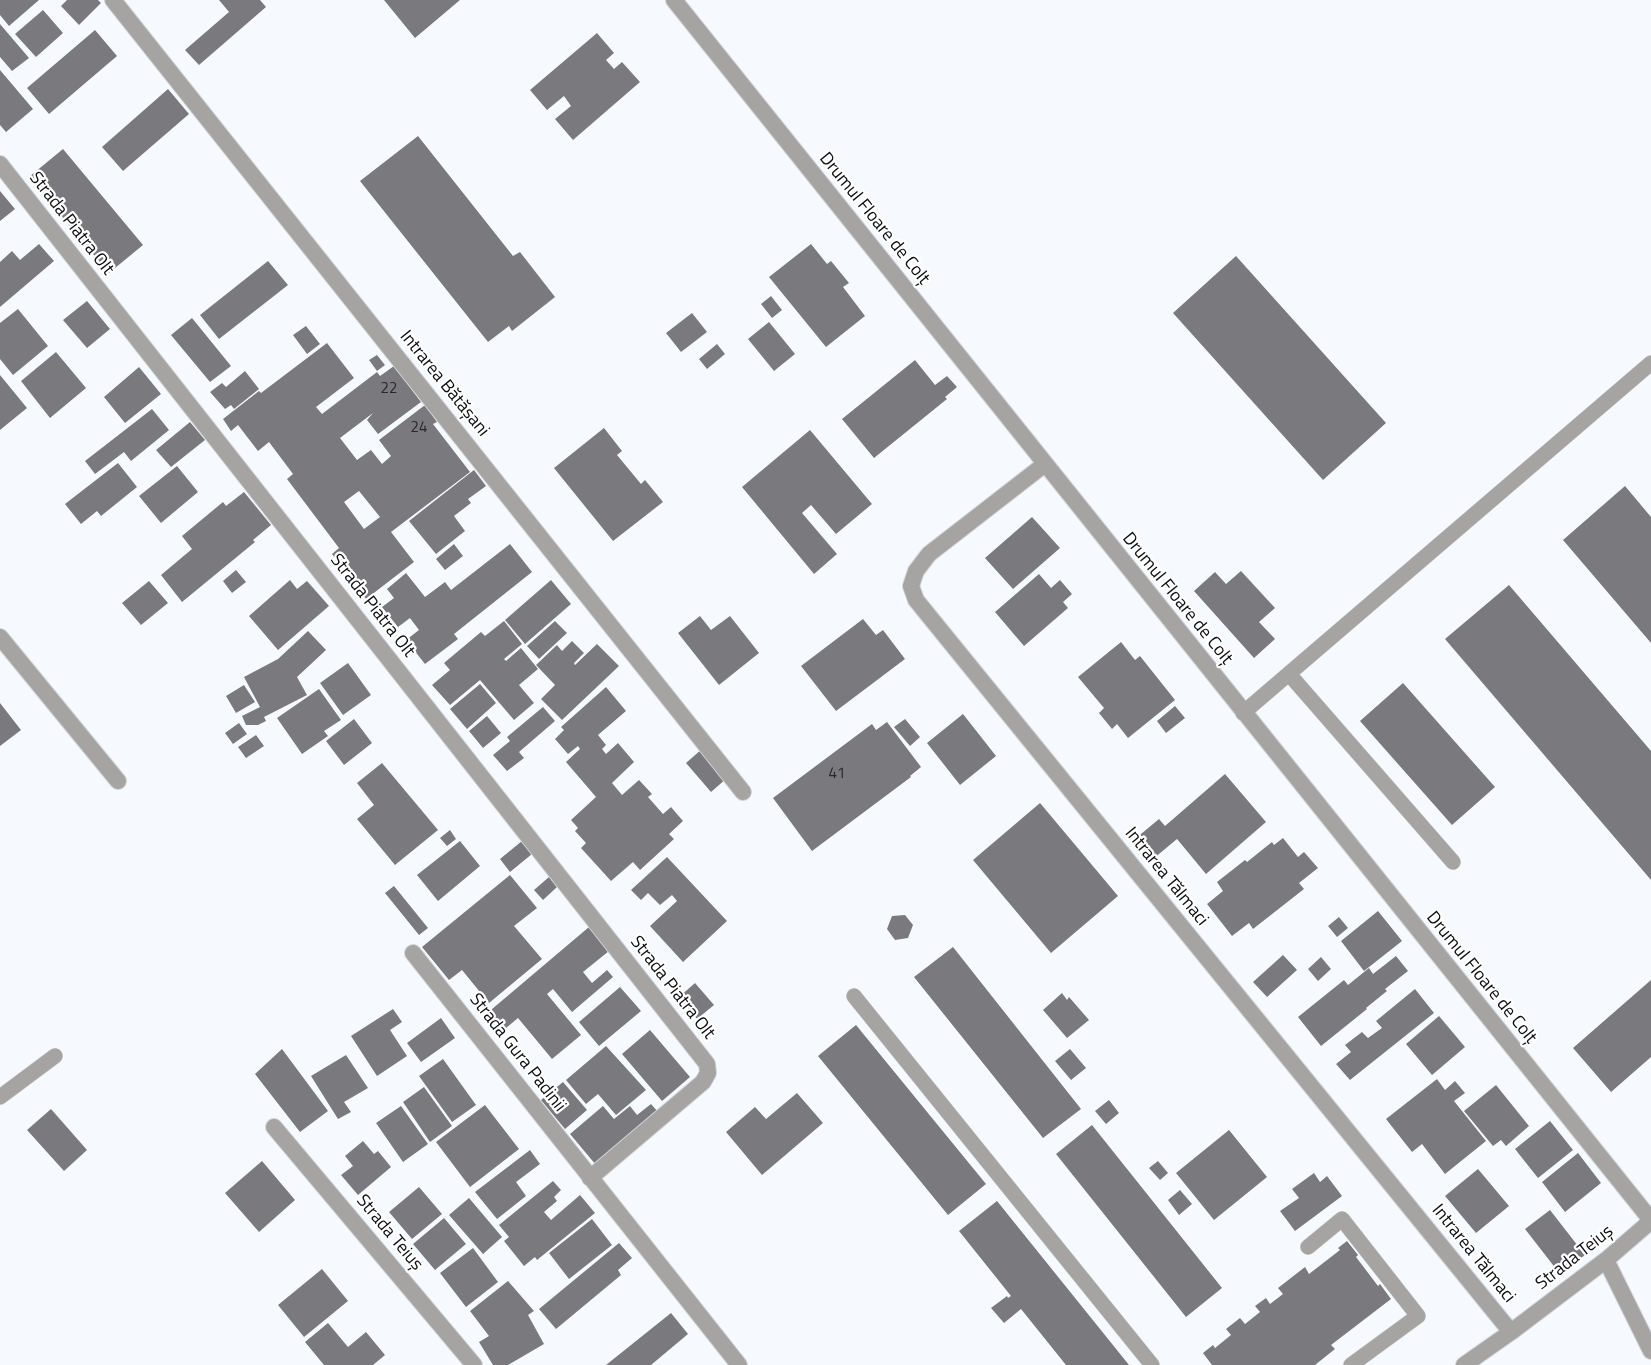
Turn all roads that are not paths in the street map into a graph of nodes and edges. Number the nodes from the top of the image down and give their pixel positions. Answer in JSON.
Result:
{"nodes":[{"id":1,"x":113,"y":0,"type":"edge"},
{"id":2,"x":674,"y":0,"type":"edge"},
{"id":3,"x":0,"y":164,"type":"edge"},
{"id":4,"x":1651,"y":363,"type":"edge"},
{"id":5,"x":1045,"y":464,"type":"junction"},
{"id":6,"x":0,"y":637,"type":"edge"},
{"id":7,"x":1289,"y":674,"type":"junction"},
{"id":8,"x":1243,"y":712,"type":"junction"},
{"id":9,"x":118,"y":781,"type":"dead end"},
{"id":10,"x":743,"y":792,"type":"dead end"},
{"id":11,"x":1453,"y":862,"type":"dead end"},
{"id":12,"x":413,"y":953,"type":"dead end"},
{"id":13,"x":854,"y":996,"type":"dead end"},
{"id":14,"x":55,"y":1056,"type":"dead end"},
{"id":15,"x":0,"y":1098,"type":"edge"},
{"id":16,"x":274,"y":1127,"type":"dead end"},
{"id":17,"x":590,"y":1178,"type":"junction"},
{"id":18,"x":1651,"y":1221,"type":"edge"},
{"id":19,"x":1308,"y":1247,"type":"dead end"},
{"id":20,"x":1606,"y":1260,"type":"junction"},
{"id":21,"x":1512,"y":1332,"type":"junction"},
{"id":22,"x":1651,"y":1351,"type":"edge"},
{"id":23,"x":474,"y":1365,"type":"edge"},
{"id":24,"x":739,"y":1365,"type":"edge"},
{"id":25,"x":1152,"y":1365,"type":"edge"},
{"id":26,"x":1351,"y":1365,"type":"edge"},
{"id":27,"x":1464,"y":1365,"type":"edge"}],
"edges":[{"from":1,"to":10,"type":"street","name":"Intrarea Bătășani"},
{"from":2,"to":5,"type":"street","name":"Drumul Floare de Colț"},
{"from":3,"to":17,"type":"street","name":"Strada Piatra Olt"},
{"from":4,"to":7,"type":"lane"},
{"from":5,"to":8,"type":"street","name":"Drumul Floare de Colț"},
{"from":5,"to":21,"type":"street","name":"Intrarea Tălmaci"},
{"from":6,"to":9,"type":"street"},
{"from":7,"to":8,"type":"lane"},
{"from":7,"to":11,"type":"lane"},
{"from":8,"to":18,"type":"street","name":"Drumul Floare de Colț"},
{"from":12,"to":17,"type":"street","name":"Strada Gura Padinii"},
{"from":13,"to":25,"type":"lane"},
{"from":14,"to":15,"type":"lane"},
{"from":16,"to":23,"type":"street","name":"Strada Teiuș"},
{"from":17,"to":24,"type":"street","name":"Strada Gura Padinii"},
{"from":18,"to":20,"type":"street","name":"Strada Teiuș"},
{"from":19,"to":26,"type":"lane"},
{"from":20,"to":21,"type":"street","name":"Strada Teiuș"},
{"from":20,"to":22,"type":"street"},
{"from":21,"to":27,"type":"street","name":"Strada Teiuș"}]}
